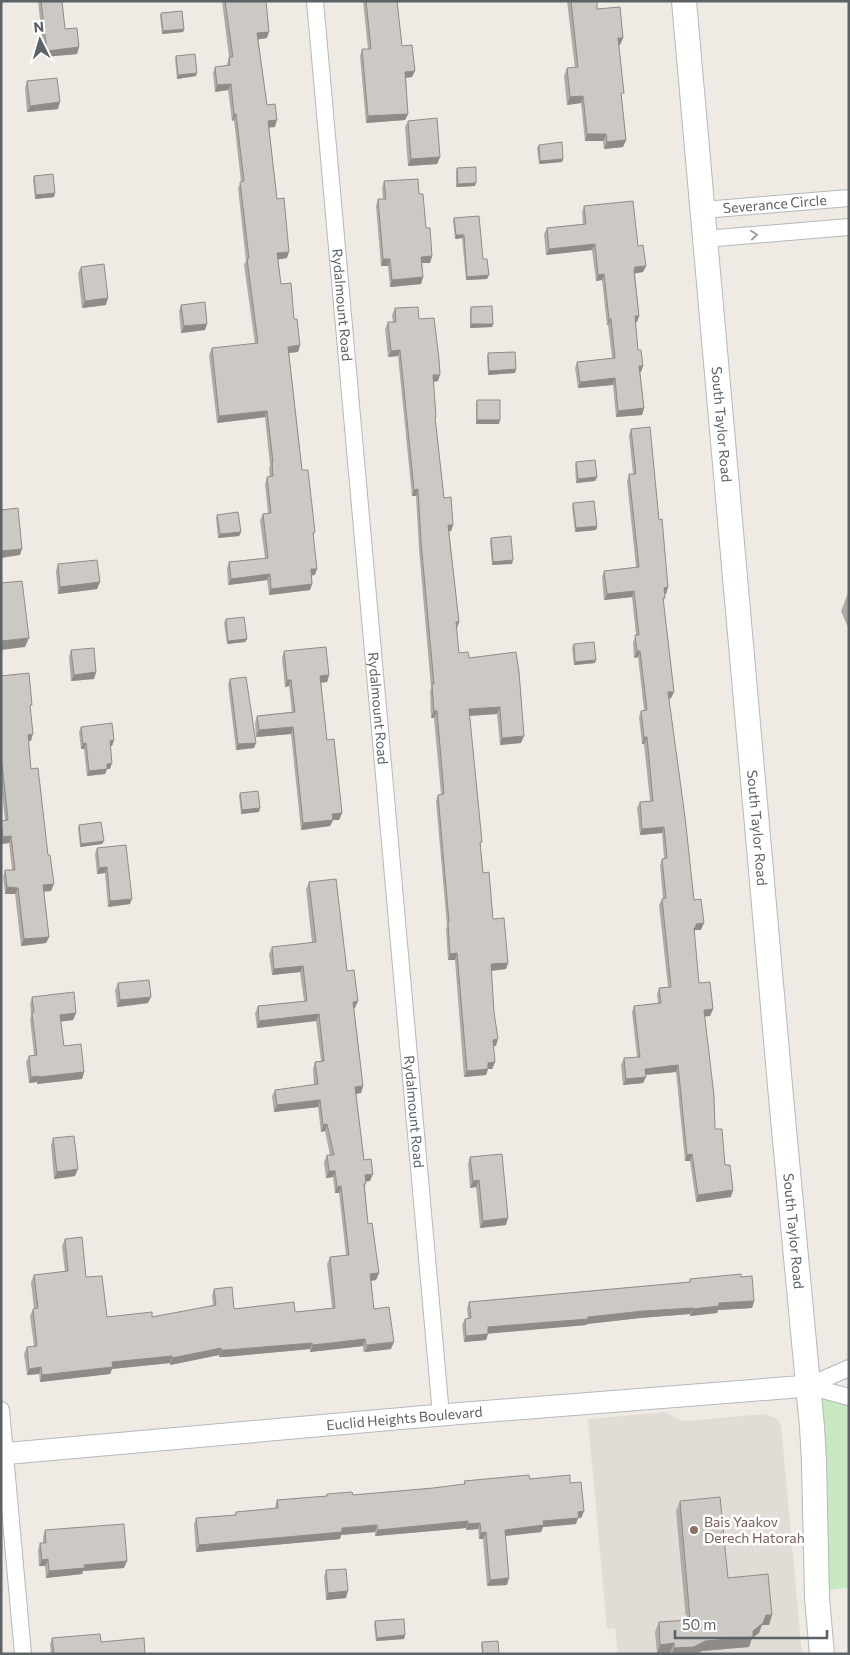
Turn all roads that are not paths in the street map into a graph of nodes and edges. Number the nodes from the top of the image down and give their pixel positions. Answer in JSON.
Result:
{"nodes":[{"id":1,"x":316,"y":1,"type":"edge"},
{"id":2,"x":684,"y":1,"type":"edge"},
{"id":3,"x":849,"y":198,"type":"edge"},
{"id":4,"x":703,"y":210,"type":"junction"},
{"id":5,"x":849,"y":226,"type":"edge"},
{"id":6,"x":705,"y":239,"type":"junction"},
{"id":7,"x":849,"y":1368,"type":"edge"},
{"id":8,"x":808,"y":1386,"type":"junction"},
{"id":9,"x":849,"y":1397,"type":"edge"},
{"id":10,"x":1,"y":1410,"type":"edge"},
{"id":11,"x":441,"y":1415,"type":"junction"},
{"id":12,"x":4,"y":1454,"type":"edge"},
{"id":13,"x":22,"y":1654,"type":"edge"},
{"id":14,"x":822,"y":1654,"type":"edge"}],
"edges":[{"from":1,"to":11,"type":"street","name":"Rydalmount Road"},
{"from":2,"to":4,"type":"main road","name":"South Taylor Road"},
{"from":3,"to":4,"type":"street","name":"Severance Circle"},
{"from":4,"to":6,"type":"main road","name":"South Taylor Road"},
{"from":6,"to":5,"type":"street","name":"Severance Circle","one_way":true},
{"from":6,"to":8,"type":"main road","name":"South Taylor Road"},
{"from":7,"to":8,"type":"street"},
{"from":8,"to":9,"type":"street"},
{"from":8,"to":11,"type":"street","name":"Euclid Heights Boulevard"},
{"from":8,"to":14,"type":"main road","name":"South Taylor Road"},
{"from":10,"to":12,"type":"street"},
{"from":11,"to":12,"type":"street","name":"Euclid Heights Boulevard"},
{"from":12,"to":13,"type":"street"}]}
